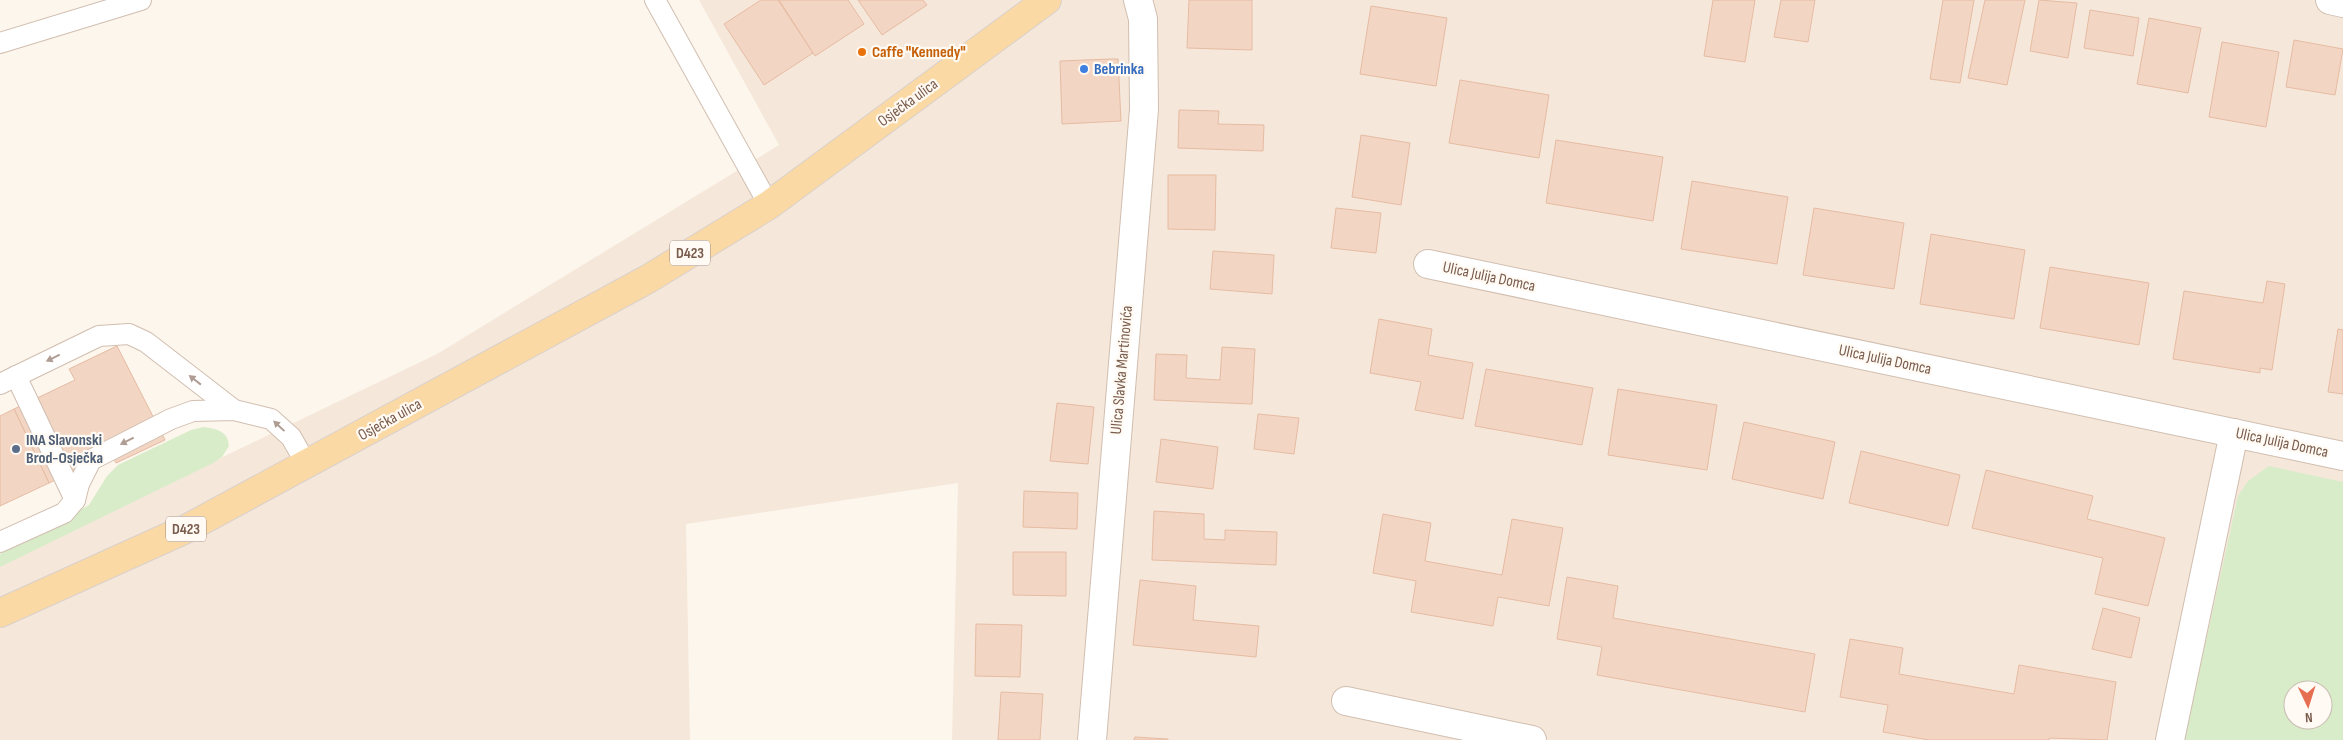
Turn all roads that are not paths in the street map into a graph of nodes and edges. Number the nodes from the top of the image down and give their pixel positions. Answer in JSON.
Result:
{"nodes":[{"id":1,"x":141,"y":0,"type":"edge"},
{"id":2,"x":655,"y":0,"type":"edge"},
{"id":3,"x":1047,"y":0,"type":"edge"},
{"id":4,"x":1138,"y":0,"type":"edge"},
{"id":5,"x":2330,"y":0,"type":"edge"},
{"id":6,"x":2343,"y":3,"type":"edge"},
{"id":7,"x":0,"y":43,"type":"edge"},
{"id":8,"x":769,"y":205,"type":"junction"},
{"id":9,"x":1428,"y":264,"type":"dead end"},
{"id":10,"x":8,"y":380,"type":"edge"},
{"id":11,"x":234,"y":410,"type":"junction"},
{"id":12,"x":2234,"y":433,"type":"junction"},
{"id":13,"x":2343,"y":456,"type":"edge"},
{"id":14,"x":307,"y":465,"type":"junction"},
{"id":15,"x":75,"y":500,"type":"junction"},
{"id":16,"x":0,"y":542,"type":"edge"},
{"id":17,"x":0,"y":613,"type":"edge"},
{"id":18,"x":1346,"y":701,"type":"dead end"},
{"id":19,"x":1092,"y":740,"type":"edge"},
{"id":20,"x":1532,"y":740,"type":"edge"},
{"id":21,"x":2170,"y":740,"type":"edge"}],
"edges":[{"from":1,"to":7,"type":"lane"},
{"from":2,"to":8,"type":"lane"},
{"from":3,"to":8,"type":"main road","name":"Osječka ulica","number":"D423"},
{"from":4,"to":19,"type":"street","name":"Ulica Slavka Martinovića"},
{"from":5,"to":6,"type":"street"},
{"from":8,"to":14,"type":"main road","name":"Osječka ulica","number":"D423"},
{"from":9,"to":12,"type":"street","name":"Ulica Julija Domca"},
{"from":11,"to":10,"type":"lane","one_way":true},
{"from":10,"to":15,"type":"lane"},
{"from":14,"to":11,"type":"lane","one_way":true},
{"from":11,"to":15,"type":"lane","one_way":true},
{"from":12,"to":13,"type":"street","name":"Ulica Julija Domca"},
{"from":12,"to":21,"type":"street"},
{"from":14,"to":17,"type":"main road","name":"Osječka ulica","number":"D423"},
{"from":15,"to":16,"type":"lane"},
{"from":18,"to":20,"type":"street"}]}
